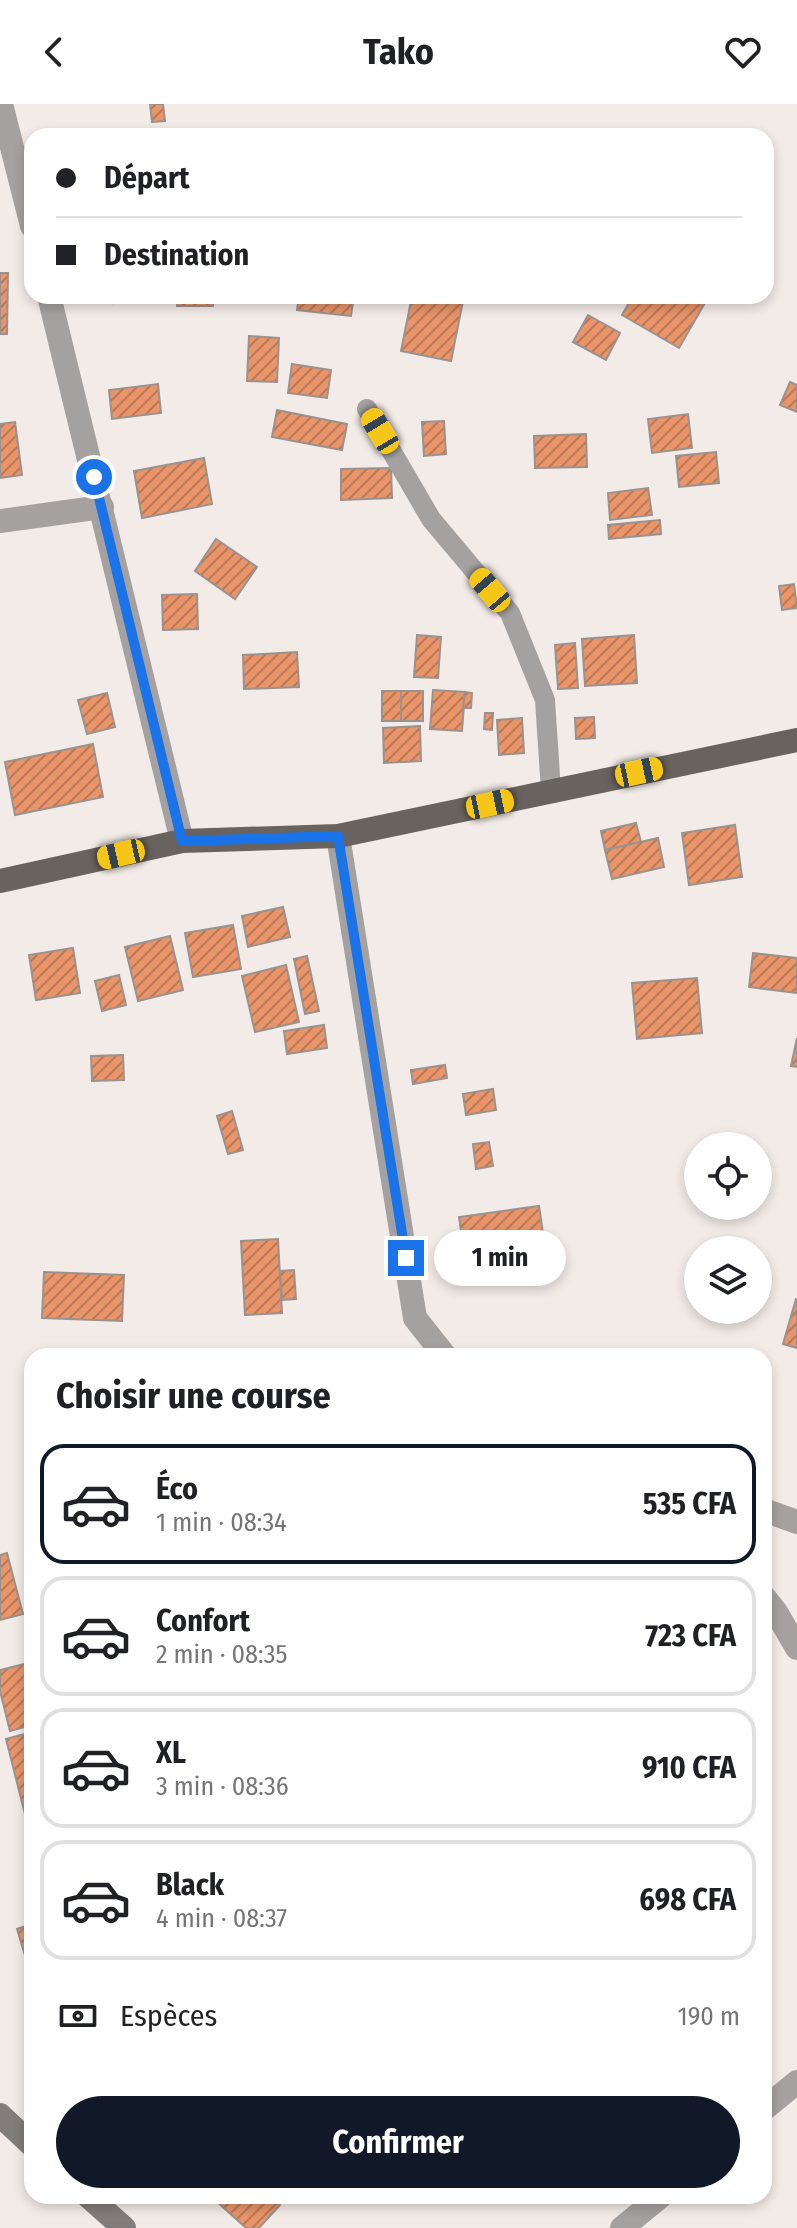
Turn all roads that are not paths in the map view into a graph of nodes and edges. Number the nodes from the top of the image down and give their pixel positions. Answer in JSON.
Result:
{"nodes":[{"id":1,"x":1,"y":104,"type":"edge"},
{"id":2,"x":8,"y":159,"type":"edge"},
{"id":3,"x":24,"y":204,"type":"edge"},
{"id":4,"x":51,"y":304,"type":"edge"},
{"id":5,"x":367,"y":409,"type":"dead end"},
{"id":6,"x":102,"y":507,"type":"junction"},
{"id":7,"x":0,"y":521,"type":"edge"},
{"id":8,"x":797,"y":740,"type":"edge"},
{"id":9,"x":551,"y":791,"type":"junction"},
{"id":10,"x":338,"y":836,"type":"junction"},
{"id":11,"x":182,"y":841,"type":"junction"},
{"id":12,"x":0,"y":881,"type":"edge"},
{"id":13,"x":439,"y":1348,"type":"edge"},
{"id":14,"x":772,"y":1513,"type":"edge"},
{"id":15,"x":797,"y":1522,"type":"edge"},
{"id":16,"x":772,"y":1607,"type":"edge"},
{"id":17,"x":797,"y":1648,"type":"edge"},
{"id":18,"x":797,"y":2082,"type":"edge"},
{"id":19,"x":772,"y":2102,"type":"edge"},
{"id":20,"x":0,"y":2115,"type":"edge"},
{"id":21,"x":24,"y":2138,"type":"edge"},
{"id":22,"x":97,"y":2204,"type":"edge"},
{"id":23,"x":651,"y":2204,"type":"edge"},
{"id":24,"x":124,"y":2228,"type":"edge"},
{"id":25,"x":622,"y":2228,"type":"edge"}],
"edges":[{"from":1,"to":2,"type":"street"},
{"from":2,"to":3,"type":"street"},
{"from":4,"to":6,"type":"street"},
{"from":5,"to":9,"type":"lane"},
{"from":6,"to":7,"type":"street"},
{"from":6,"to":11,"type":"street"},
{"from":8,"to":9,"type":"main road"},
{"from":9,"to":10,"type":"main road"},
{"from":10,"to":11,"type":"main road"},
{"from":10,"to":13,"type":"street"},
{"from":11,"to":12,"type":"main road"},
{"from":14,"to":15,"type":"street"},
{"from":16,"to":17,"type":"street"},
{"from":18,"to":19,"type":"street"},
{"from":20,"to":21,"type":"main road"},
{"from":22,"to":24,"type":"main road"},
{"from":23,"to":25,"type":"street"}]}
